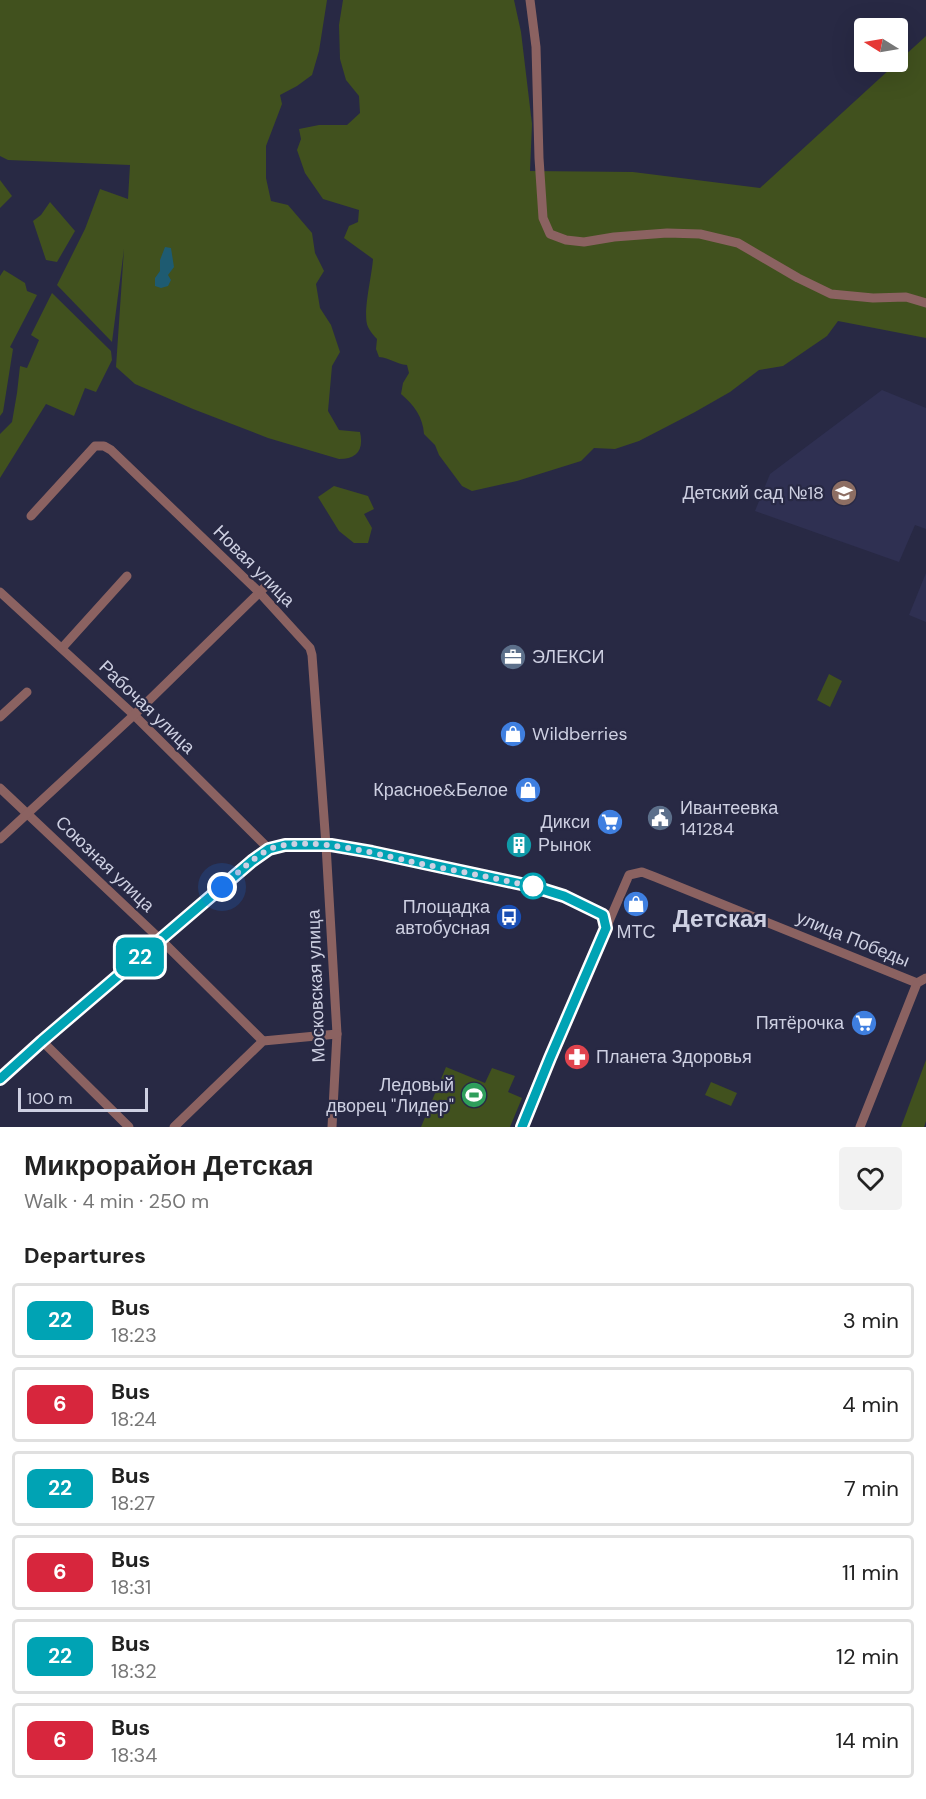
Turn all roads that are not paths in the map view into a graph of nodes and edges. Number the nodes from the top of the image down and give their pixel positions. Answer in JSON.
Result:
{"nodes":[{"id":1,"x":530,"y":0,"type":"edge"},
{"id":2,"x":926,"y":303,"type":"edge"},
{"id":3,"x":31,"y":516,"type":"dead end"},
{"id":4,"x":127,"y":576,"type":"dead end"},
{"id":5,"x":267,"y":585,"type":"dead end"},
{"id":6,"x":0,"y":592,"type":"edge"},
{"id":7,"x":259,"y":592,"type":"junction"},
{"id":8,"x":62,"y":648,"type":"junction"},
{"id":9,"x":27,"y":692,"type":"dead end"},
{"id":10,"x":134,"y":715,"type":"junction"},
{"id":11,"x":0,"y":717,"type":"edge"},
{"id":12,"x":0,"y":788,"type":"edge"},
{"id":13,"x":28,"y":813,"type":"junction"},
{"id":14,"x":0,"y":839,"type":"edge"},
{"id":15,"x":326,"y":845,"type":"junction"},
{"id":16,"x":269,"y":849,"type":"junction"},
{"id":17,"x":606,"y":928,"type":"junction"},
{"id":18,"x":161,"y":940,"type":"junction"},
{"id":19,"x":926,"y":978,"type":"edge"},
{"id":20,"x":917,"y":983,"type":"junction"},
{"id":21,"x":337,"y":1034,"type":"junction"},
{"id":22,"x":42,"y":1041,"type":"junction"},
{"id":23,"x":263,"y":1041,"type":"junction"},
{"id":24,"x":0,"y":1079,"type":"edge"},
{"id":25,"x":129,"y":1127,"type":"edge"},
{"id":26,"x":174,"y":1127,"type":"edge"},
{"id":27,"x":332,"y":1127,"type":"edge"},
{"id":28,"x":522,"y":1127,"type":"edge"},
{"id":29,"x":860,"y":1127,"type":"edge"}],
"edges":[{"from":1,"to":2,"type":"street"},
{"from":3,"to":7,"type":"street","name":"Новая улица"},
{"from":4,"to":8,"type":"street"},
{"from":5,"to":7,"type":"street"},
{"from":6,"to":8,"type":"street","name":"Рабочая улица"},
{"from":7,"to":10,"type":"street"},
{"from":7,"to":15,"type":"street","name":"Новая улица"},
{"from":8,"to":10,"type":"street","name":"Рабочая улица"},
{"from":9,"to":11,"type":"street"},
{"from":10,"to":13,"type":"street"},
{"from":10,"to":16,"type":"street","name":"Рабочая улица"},
{"from":12,"to":13,"type":"street","name":"Союзная улица"},
{"from":13,"to":14,"type":"street"},
{"from":13,"to":18,"type":"street","name":"Союзная улица"},
{"from":15,"to":16,"type":"street"},
{"from":15,"to":17,"type":"street"},
{"from":15,"to":21,"type":"street","name":"Московская улица"},
{"from":16,"to":18,"type":"street"},
{"from":17,"to":20,"type":"street","name":"улица Победы"},
{"from":17,"to":28,"type":"street","name":"улица Победы"},
{"from":18,"to":22,"type":"street"},
{"from":18,"to":23,"type":"street","name":"Союзная улица"},
{"from":19,"to":20,"type":"street"},
{"from":20,"to":29,"type":"street"},
{"from":21,"to":23,"type":"street"},
{"from":21,"to":27,"type":"street","name":"Московская улица"},
{"from":22,"to":24,"type":"street"},
{"from":22,"to":25,"type":"street"},
{"from":23,"to":26,"type":"street"}]}
